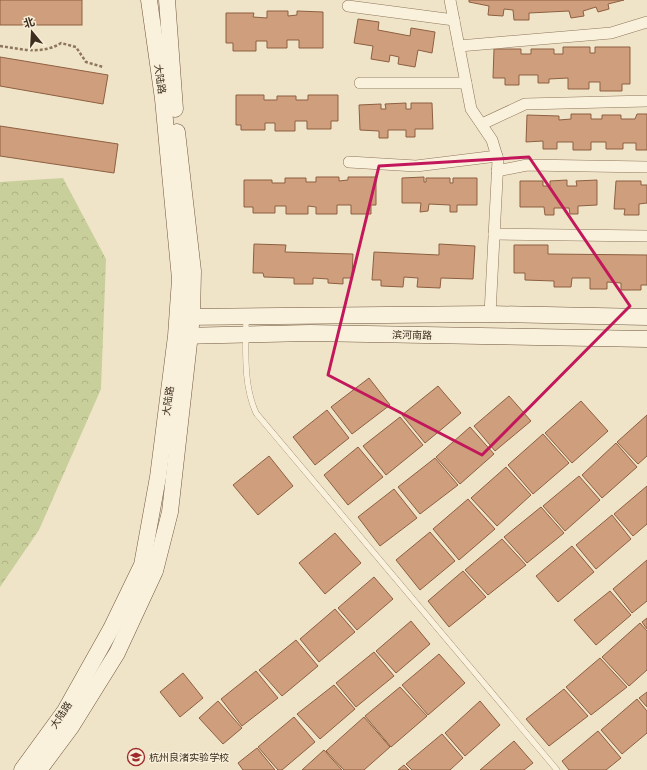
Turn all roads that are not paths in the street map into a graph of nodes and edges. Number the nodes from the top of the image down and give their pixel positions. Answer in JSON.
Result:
{"nodes":[{"id":1,"x":149,"y":0,"type":"edge"},
{"id":2,"x":167,"y":0,"type":"edge"},
{"id":3,"x":450,"y":0,"type":"edge"},
{"id":4,"x":348,"y":6,"type":"dead end"},
{"id":5,"x":454,"y":20,"type":"junction"},
{"id":6,"x":647,"y":22,"type":"edge"},
{"id":7,"x":459,"y":46,"type":"junction"},
{"id":8,"x":360,"y":83,"type":"dead end"},
{"id":9,"x":466,"y":83,"type":"junction"},
{"id":10,"x":647,"y":101,"type":"edge"},
{"id":11,"x":482,"y":124,"type":"junction"},
{"id":12,"x":497,"y":156,"type":"junction"},
{"id":13,"x":349,"y":162,"type":"dead end"},
{"id":14,"x":647,"y":166,"type":"edge"},
{"id":15,"x":497,"y":171,"type":"junction"},
{"id":16,"x":494,"y":234,"type":"junction"},
{"id":17,"x":647,"y":236,"type":"edge"},
{"id":18,"x":490,"y":314,"type":"junction"},
{"id":19,"x":246,"y":315,"type":"junction"},
{"id":20,"x":185,"y":317,"type":"junction"},
{"id":21,"x":647,"y":318,"type":"edge"},
{"id":22,"x":246,"y":334,"type":"junction"},
{"id":23,"x":184,"y":335,"type":"junction"},
{"id":24,"x":647,"y":339,"type":"edge"},
{"id":25,"x":22,"y":770,"type":"edge"},
{"id":26,"x":39,"y":770,"type":"edge"},
{"id":27,"x":557,"y":770,"type":"edge"}],
"edges":[{"from":1,"to":20,"type":"main road","name":"大陆路"},
{"from":2,"to":20,"type":"main road","name":"大陆路"},
{"from":3,"to":5,"type":"street"},
{"from":4,"to":5,"type":"street"},
{"from":5,"to":7,"type":"street"},
{"from":6,"to":7,"type":"street"},
{"from":7,"to":9,"type":"street"},
{"from":8,"to":9,"type":"street"},
{"from":9,"to":11,"type":"street"},
{"from":10,"to":11,"type":"street"},
{"from":11,"to":12,"type":"street"},
{"from":12,"to":13,"type":"street"},
{"from":12,"to":15,"type":"street"},
{"from":14,"to":15,"type":"street"},
{"from":15,"to":16,"type":"street"},
{"from":16,"to":17,"type":"street"},
{"from":16,"to":18,"type":"street"},
{"from":18,"to":19,"type":"main road"},
{"from":18,"to":21,"type":"main road"},
{"from":19,"to":20,"type":"main road"},
{"from":19,"to":22,"type":"lane"},
{"from":20,"to":23,"type":"main road","name":"大陆路"},
{"from":22,"to":23,"type":"main road","name":"滨河南路"},
{"from":22,"to":24,"type":"main road","name":"滨河南路"},
{"from":22,"to":27,"type":"lane"},
{"from":23,"to":25,"type":"main road","name":"大陆路"},
{"from":23,"to":26,"type":"main road","name":"大陆路"}]}
